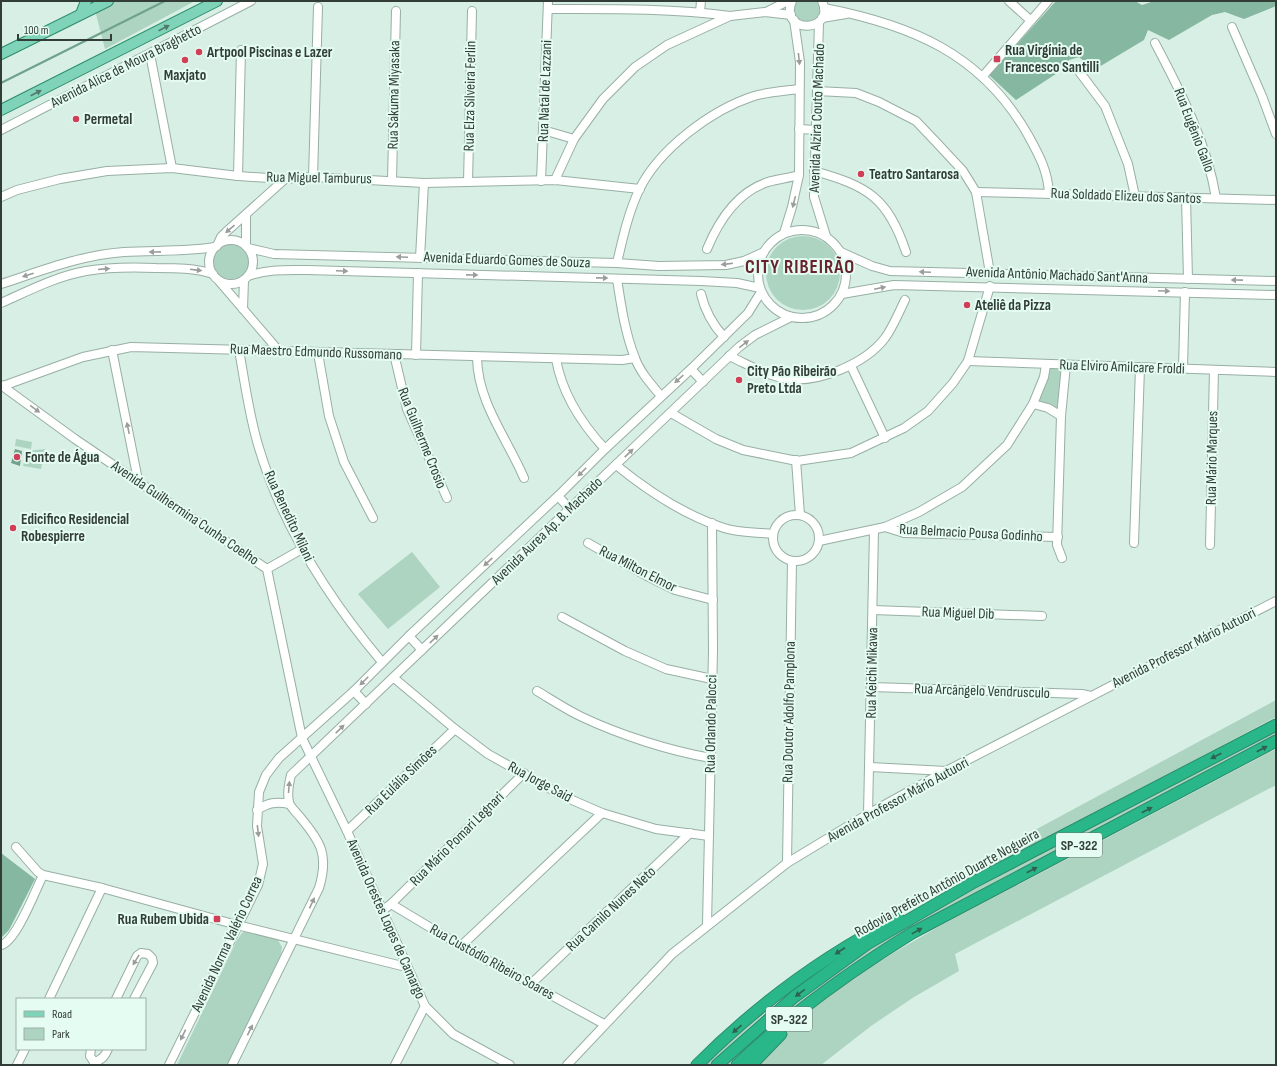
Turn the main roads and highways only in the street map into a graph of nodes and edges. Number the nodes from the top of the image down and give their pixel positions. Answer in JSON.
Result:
{"nodes":[{"id":1,"x":86,"y":1,"type":"edge"},
{"id":2,"x":108,"y":1,"type":"edge"},
{"id":3,"x":217,"y":1,"type":"edge"},
{"id":4,"x":81,"y":14,"type":"junction"},
{"id":5,"x":1,"y":54,"type":"edge"},
{"id":6,"x":16,"y":102,"type":"junction"},
{"id":7,"x":1,"y":110,"type":"edge"},
{"id":8,"x":1,"y":119,"type":"edge"},
{"id":9,"x":1276,"y":724,"type":"edge"},
{"id":10,"x":1276,"y":742,"type":"edge"},
{"id":11,"x":974,"y":882,"type":"junction"},
{"id":12,"x":844,"y":977,"type":"junction"},
{"id":13,"x":697,"y":1065,"type":"edge"},
{"id":14,"x":717,"y":1065,"type":"edge"},
{"id":15,"x":737,"y":1065,"type":"edge"},
{"id":16,"x":751,"y":1065,"type":"edge"}],
"edges":[{"from":1,"to":4,"type":"main road"},
{"from":2,"to":4,"type":"main road"},
{"from":6,"to":3,"type":"main road","one_way":true},
{"from":4,"to":5,"type":"main road"},
{"from":6,"to":7,"type":"main road"},
{"from":6,"to":8,"type":"main road"},
{"from":9,"to":11,"type":"highway","name":"Rodovia Prefeito Antônio Duarte Nogueira","number":"SP-322","one_way":true},
{"from":12,"to":10,"type":"highway","name":"Rodovia Prefeito Antônio Duarte Nogueira","number":"SP-322","one_way":true},
{"from":11,"to":13,"type":"highway","one_way":true},
{"from":11,"to":14,"type":"highway","name":"Rodovia Prefeito Antônio Duarte Nogueira","number":"SP-322","one_way":true},
{"from":12,"to":15,"type":"highway","name":"Rodovia Prefeito Antônio Duarte Nogueira","number":"SP-322"},
{"from":12,"to":16,"type":"highway"}]}
